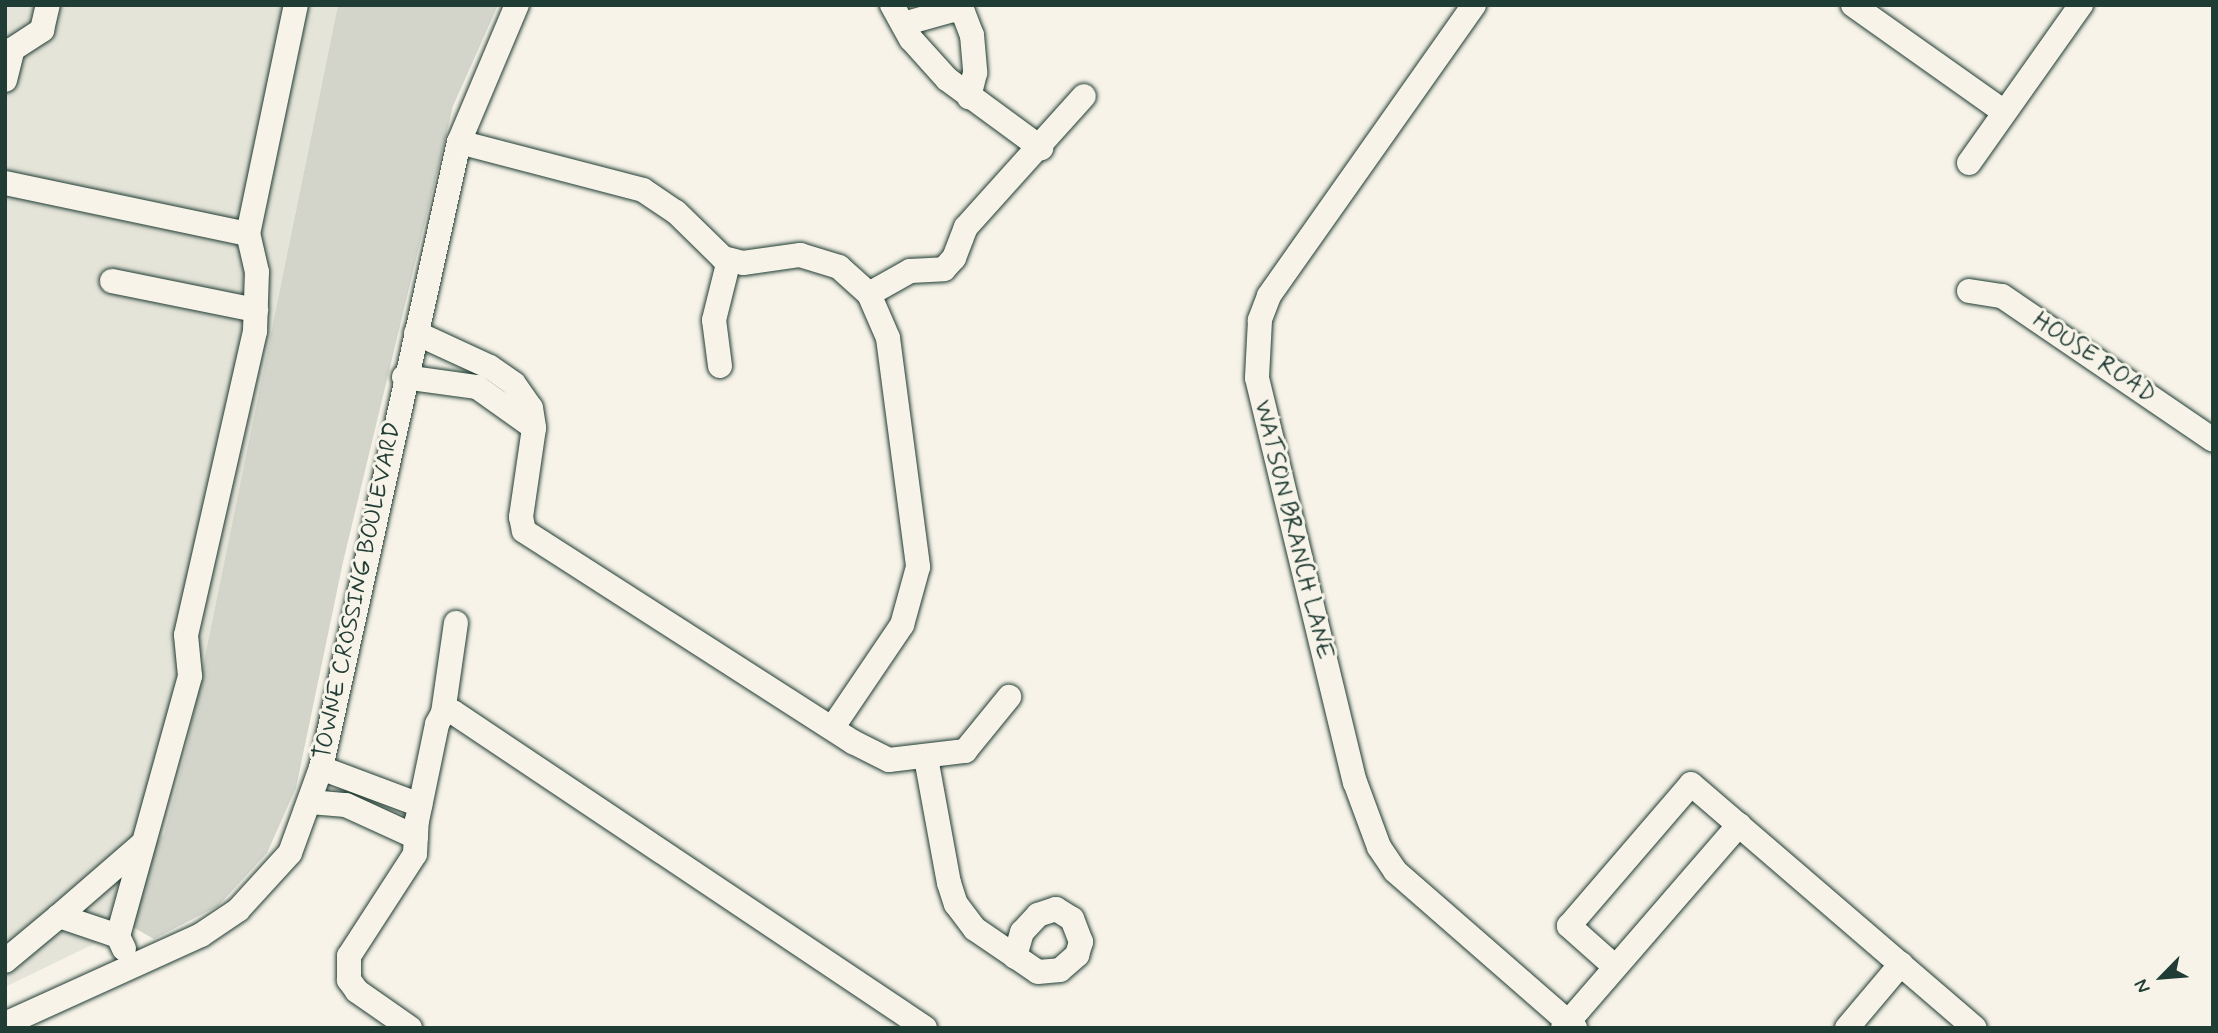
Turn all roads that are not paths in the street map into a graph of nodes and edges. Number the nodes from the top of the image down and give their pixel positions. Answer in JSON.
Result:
{"nodes":[{"id":1,"x":296,"y":5,"type":"edge"},
{"id":2,"x":517,"y":5,"type":"edge"},
{"id":3,"x":1474,"y":5,"type":"edge"},
{"id":4,"x":1853,"y":5,"type":"edge"},
{"id":5,"x":2081,"y":5,"type":"edge"},
{"id":6,"x":43,"y":6,"type":"edge"},
{"id":7,"x":898,"y":15,"type":"edge"},
{"id":8,"x":5,"y":80,"type":"edge"},
{"id":9,"x":1084,"y":96,"type":"dead end"},
{"id":10,"x":969,"y":97,"type":"junction"},
{"id":11,"x":2004,"y":111,"type":"junction"},
{"id":12,"x":459,"y":142,"type":"junction"},
{"id":13,"x":1041,"y":148,"type":"junction"},
{"id":14,"x":1969,"y":163,"type":"dead end"},
{"id":15,"x":5,"y":183,"type":"edge"},
{"id":16,"x":248,"y":234,"type":"junction"},
{"id":17,"x":729,"y":260,"type":"junction"},
{"id":18,"x":112,"y":281,"type":"dead end"},
{"id":19,"x":1969,"y":291,"type":"dead end"},
{"id":20,"x":869,"y":294,"type":"junction"},
{"id":21,"x":256,"y":310,"type":"junction"},
{"id":22,"x":416,"y":333,"type":"junction"},
{"id":23,"x":720,"y":366,"type":"dead end"},
{"id":24,"x":481,"y":375,"type":"junction"},
{"id":25,"x":404,"y":377,"type":"junction"},
{"id":26,"x":2213,"y":440,"type":"edge"},
{"id":27,"x":456,"y":623,"type":"dead end"},
{"id":28,"x":1009,"y":697,"type":"dead end"},
{"id":29,"x":443,"y":713,"type":"junction"},
{"id":30,"x":833,"y":727,"type":"junction"},
{"id":31,"x":926,"y":758,"type":"junction"},
{"id":32,"x":321,"y":768,"type":"junction"},
{"id":33,"x":310,"y":802,"type":"junction"},
{"id":34,"x":420,"y":804,"type":"junction"},
{"id":35,"x":1739,"y":825,"type":"junction"},
{"id":36,"x":416,"y":837,"type":"junction"},
{"id":37,"x":141,"y":845,"type":"junction"},
{"id":38,"x":60,"y":916,"type":"junction"},
{"id":39,"x":118,"y":936,"type":"junction"},
{"id":40,"x":1015,"y":957,"type":"dead end"},
{"id":41,"x":5,"y":961,"type":"edge"},
{"id":42,"x":1901,"y":964,"type":"junction"},
{"id":43,"x":133,"y":965,"type":"junction"},
{"id":44,"x":1613,"y":965,"type":"junction"},
{"id":45,"x":5,"y":1024,"type":"edge"},
{"id":46,"x":1569,"y":1026,"type":"edge"},
{"id":47,"x":410,"y":1028,"type":"edge"},
{"id":48,"x":925,"y":1028,"type":"edge"},
{"id":49,"x":1847,"y":1028,"type":"edge"},
{"id":50,"x":1975,"y":1028,"type":"edge"}],
"edges":[{"from":1,"to":16,"type":"street"},
{"from":2,"to":12,"type":"street","name":"TOWNE CROSSING BOULEVARD"},
{"from":3,"to":46,"type":"street","name":"WATSON BRANCH LANE"},
{"from":4,"to":11,"type":"street"},
{"from":5,"to":11,"type":"street"},
{"from":6,"to":8,"type":"street"},
{"from":7,"to":10,"type":"street"},
{"from":7,"to":10,"type":"street"},
{"from":9,"to":13,"type":"street"},
{"from":10,"to":13,"type":"street"},
{"from":11,"to":14,"type":"street"},
{"from":12,"to":17,"type":"street"},
{"from":12,"to":22,"type":"street","name":"TOWNE CROSSING BOULEVARD"},
{"from":13,"to":20,"type":"street"},
{"from":15,"to":16,"type":"street"},
{"from":16,"to":21,"type":"street"},
{"from":17,"to":20,"type":"street"},
{"from":17,"to":23,"type":"street"},
{"from":18,"to":21,"type":"street"},
{"from":19,"to":26,"type":"street","name":"HOUSE ROAD"},
{"from":20,"to":30,"type":"street"},
{"from":21,"to":37,"type":"street"},
{"from":22,"to":24,"type":"street"},
{"from":22,"to":25,"type":"street","name":"TOWNE CROSSING BOULEVARD"},
{"from":24,"to":25,"type":"street"},
{"from":24,"to":30,"type":"street"},
{"from":25,"to":32,"type":"street","name":"TOWNE CROSSING BOULEVARD"},
{"from":27,"to":29,"type":"street"},
{"from":28,"to":31,"type":"street"},
{"from":29,"to":34,"type":"street"},
{"from":29,"to":48,"type":"street"},
{"from":30,"to":31,"type":"street"},
{"from":31,"to":40,"type":"street"},
{"from":32,"to":33,"type":"street","name":"TOWNE CROSSING BOULEVARD"},
{"from":32,"to":34,"type":"street"},
{"from":33,"to":36,"type":"street"},
{"from":33,"to":43,"type":"street","name":"TOWNE CROSSING BOULEVARD"},
{"from":34,"to":36,"type":"street"},
{"from":35,"to":42,"type":"street"},
{"from":35,"to":44,"type":"street"},
{"from":35,"to":44,"type":"street"},
{"from":36,"to":47,"type":"street"},
{"from":37,"to":38,"type":"street"},
{"from":37,"to":39,"type":"street"},
{"from":38,"to":39,"type":"street"},
{"from":38,"to":41,"type":"street"},
{"from":39,"to":43,"type":"street"},
{"from":42,"to":49,"type":"street"},
{"from":42,"to":50,"type":"street"},
{"from":43,"to":45,"type":"street","name":"TOWNE CROSSING BOULEVARD"},
{"from":44,"to":46,"type":"street"}]}
